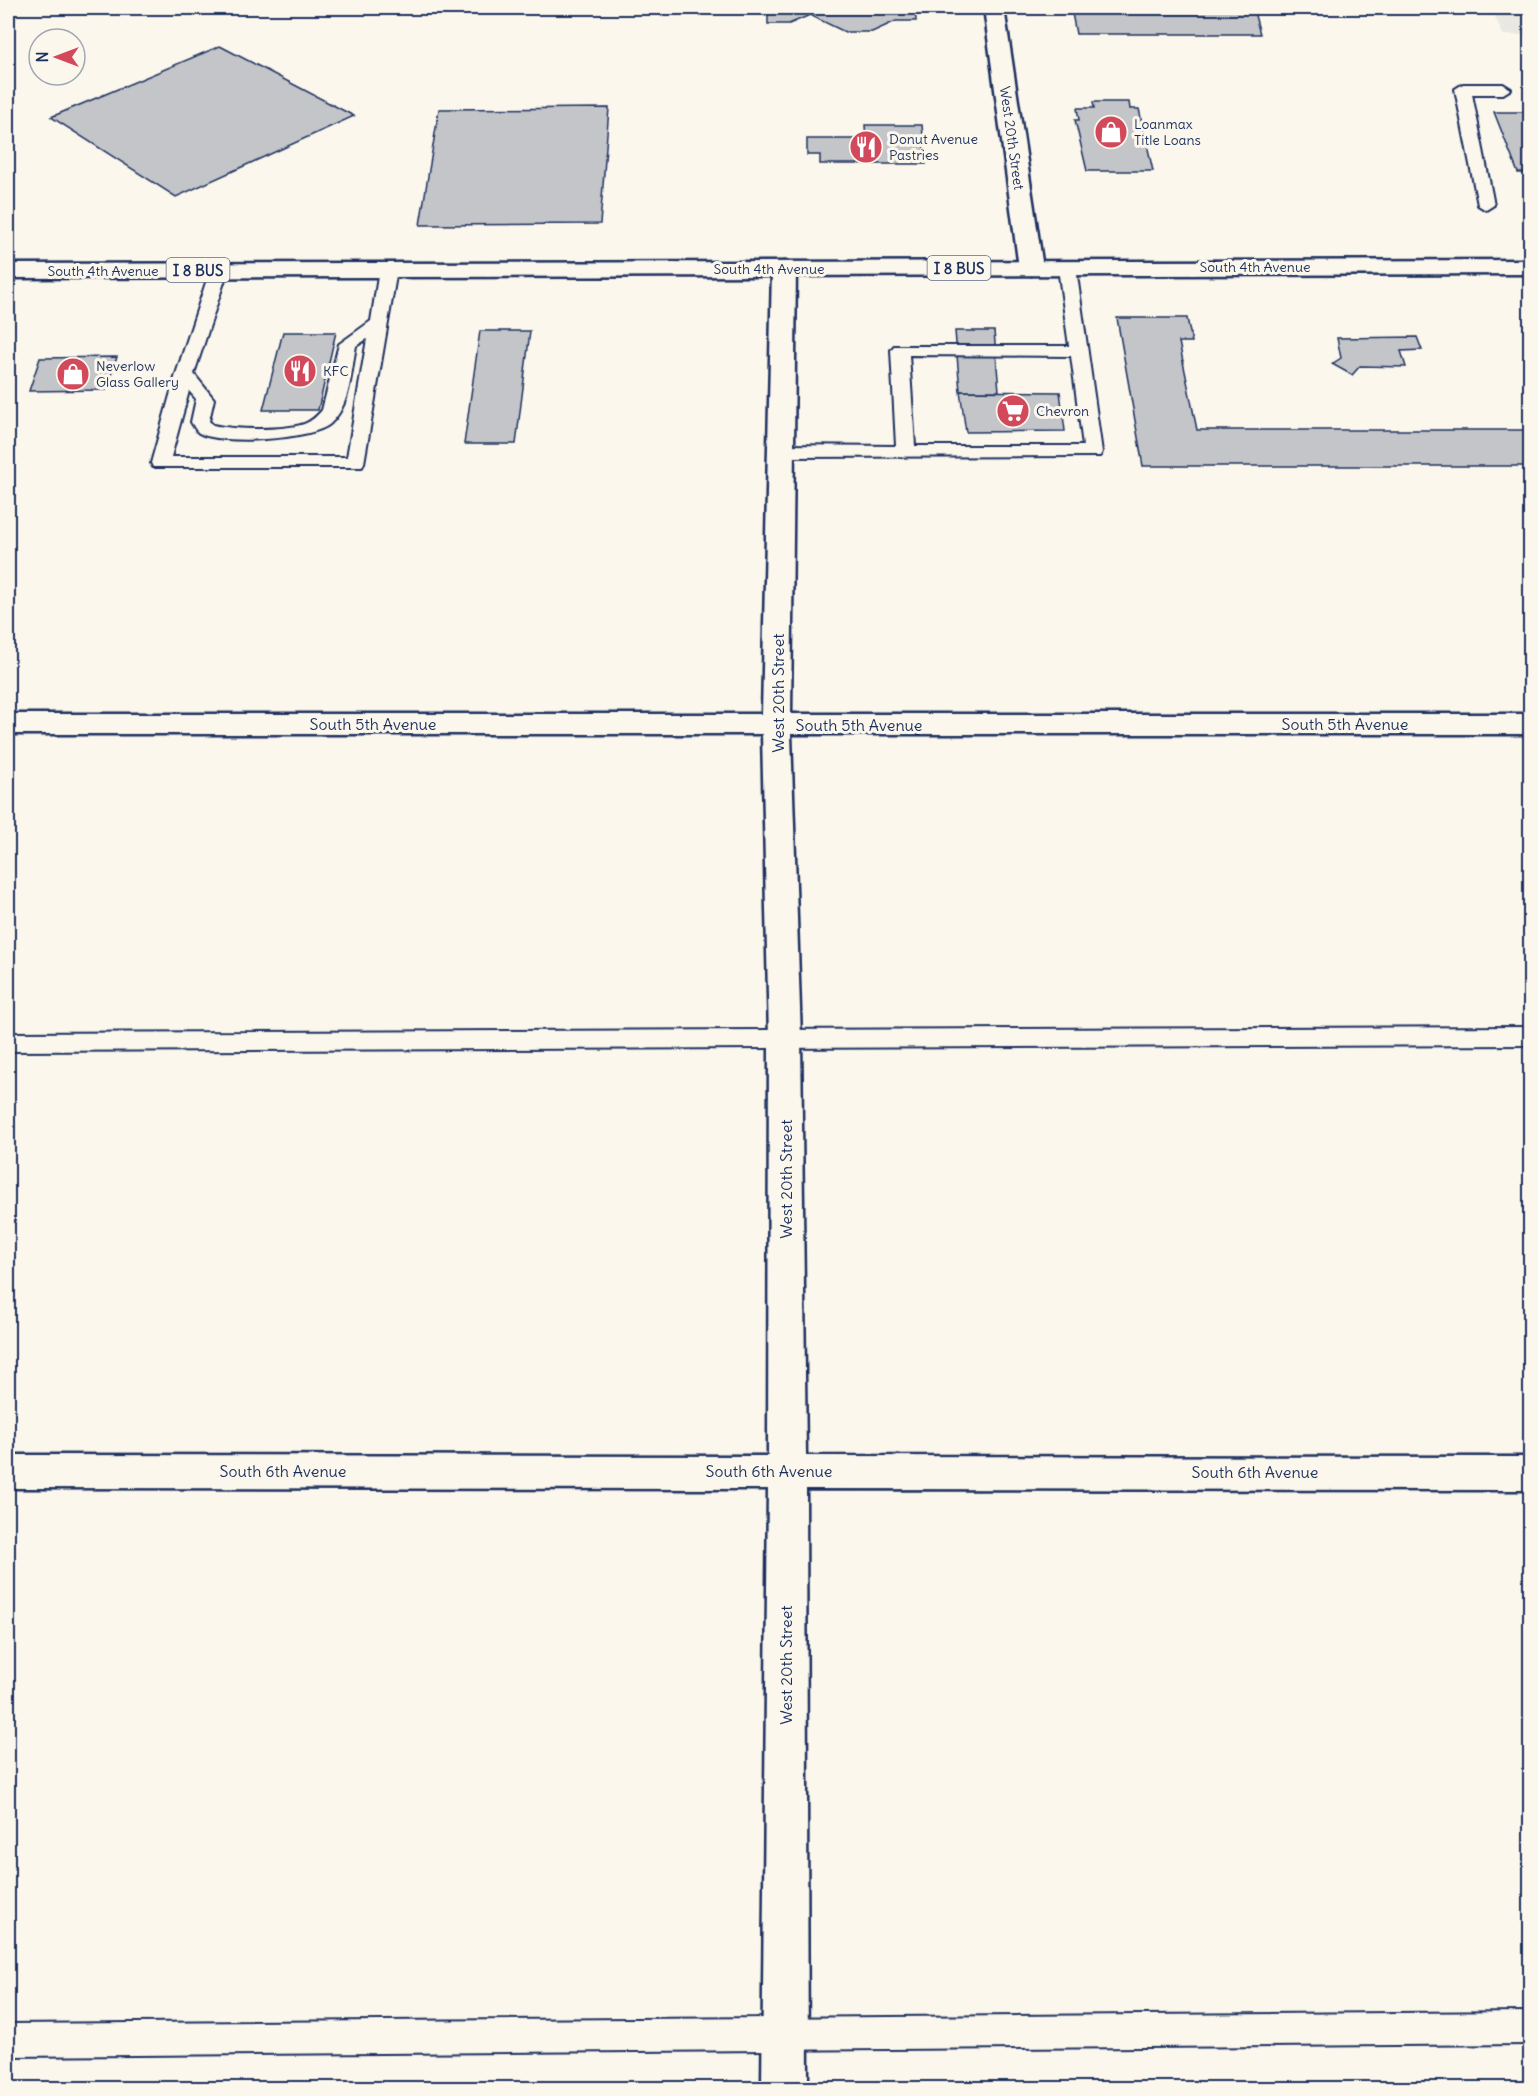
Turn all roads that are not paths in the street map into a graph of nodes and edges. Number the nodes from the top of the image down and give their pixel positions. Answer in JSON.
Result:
{"nodes":[{"id":1,"x":994,"y":8,"type":"edge"},
{"id":2,"x":1503,"y":89,"type":"dead end"},
{"id":3,"x":1486,"y":205,"type":"dead end"},
{"id":4,"x":1530,"y":267,"type":"edge"},
{"id":5,"x":1031,"y":268,"type":"junction"},
{"id":6,"x":1067,"y":268,"type":"junction"},
{"id":7,"x":784,"y":269,"type":"junction"},
{"id":8,"x":219,"y":270,"type":"junction"},
{"id":9,"x":388,"y":270,"type":"junction"},
{"id":10,"x":8,"y":271,"type":"edge"},
{"id":11,"x":379,"y":323,"type":"junction"},
{"id":12,"x":1079,"y":351,"type":"junction"},
{"id":13,"x":185,"y":374,"type":"junction"},
{"id":14,"x":781,"y":451,"type":"junction"},
{"id":15,"x":906,"y":451,"type":"junction"},
{"id":16,"x":8,"y":724,"type":"edge"},
{"id":17,"x":1530,"y":724,"type":"edge"},
{"id":18,"x":776,"y":725,"type":"junction"},
{"id":19,"x":1530,"y":1036,"type":"edge"},
{"id":20,"x":785,"y":1039,"type":"junction"},
{"id":21,"x":8,"y":1042,"type":"edge"},
{"id":22,"x":787,"y":1471,"type":"junction"},
{"id":23,"x":8,"y":1472,"type":"edge"},
{"id":24,"x":1530,"y":1473,"type":"edge"},
{"id":25,"x":1530,"y":2028,"type":"edge"},
{"id":26,"x":784,"y":2034,"type":"junction"},
{"id":27,"x":8,"y":2040,"type":"edge"},
{"id":28,"x":785,"y":2088,"type":"edge"}],
"edges":[{"from":1,"to":5,"type":"street","name":"West 20th Street"},
{"from":2,"to":3,"type":"lane"},
{"from":4,"to":6,"type":"street","name":"South 4th Avenue","number":"I 8 BUS"},
{"from":5,"to":6,"type":"street","name":"South 4th Avenue","number":"I 8 BUS"},
{"from":5,"to":7,"type":"street","name":"South 4th Avenue","number":"I 8 BUS"},
{"from":6,"to":12,"type":"lane"},
{"from":7,"to":9,"type":"street","name":"South 4th Avenue","number":"I 8 BUS"},
{"from":7,"to":14,"type":"street","name":"West 20th Street"},
{"from":8,"to":9,"type":"street","name":"South 4th Avenue","number":"I 8 BUS"},
{"from":8,"to":10,"type":"street","name":"South 4th Avenue","number":"I 8 BUS"},
{"from":8,"to":13,"type":"lane"},
{"from":9,"to":11,"type":"lane"},
{"from":11,"to":13,"type":"lane"},
{"from":11,"to":13,"type":"lane"},
{"from":12,"to":15,"type":"lane"},
{"from":12,"to":15,"type":"lane"},
{"from":14,"to":15,"type":"lane"},
{"from":14,"to":18,"type":"street","name":"West 20th Street"},
{"from":16,"to":18,"type":"street","name":"South 5th Avenue"},
{"from":17,"to":18,"type":"street","name":"South 5th Avenue"},
{"from":18,"to":20,"type":"street","name":"West 20th Street"},
{"from":19,"to":20,"type":"lane"},
{"from":20,"to":21,"type":"lane"},
{"from":20,"to":22,"type":"street","name":"West 20th Street"},
{"from":22,"to":23,"type":"street","name":"South 6th Avenue"},
{"from":22,"to":24,"type":"street","name":"South 6th Avenue"},
{"from":22,"to":26,"type":"street","name":"West 20th Street"},
{"from":25,"to":26,"type":"lane"},
{"from":26,"to":27,"type":"lane"},
{"from":26,"to":28,"type":"street","name":"West 20th Street"}]}
